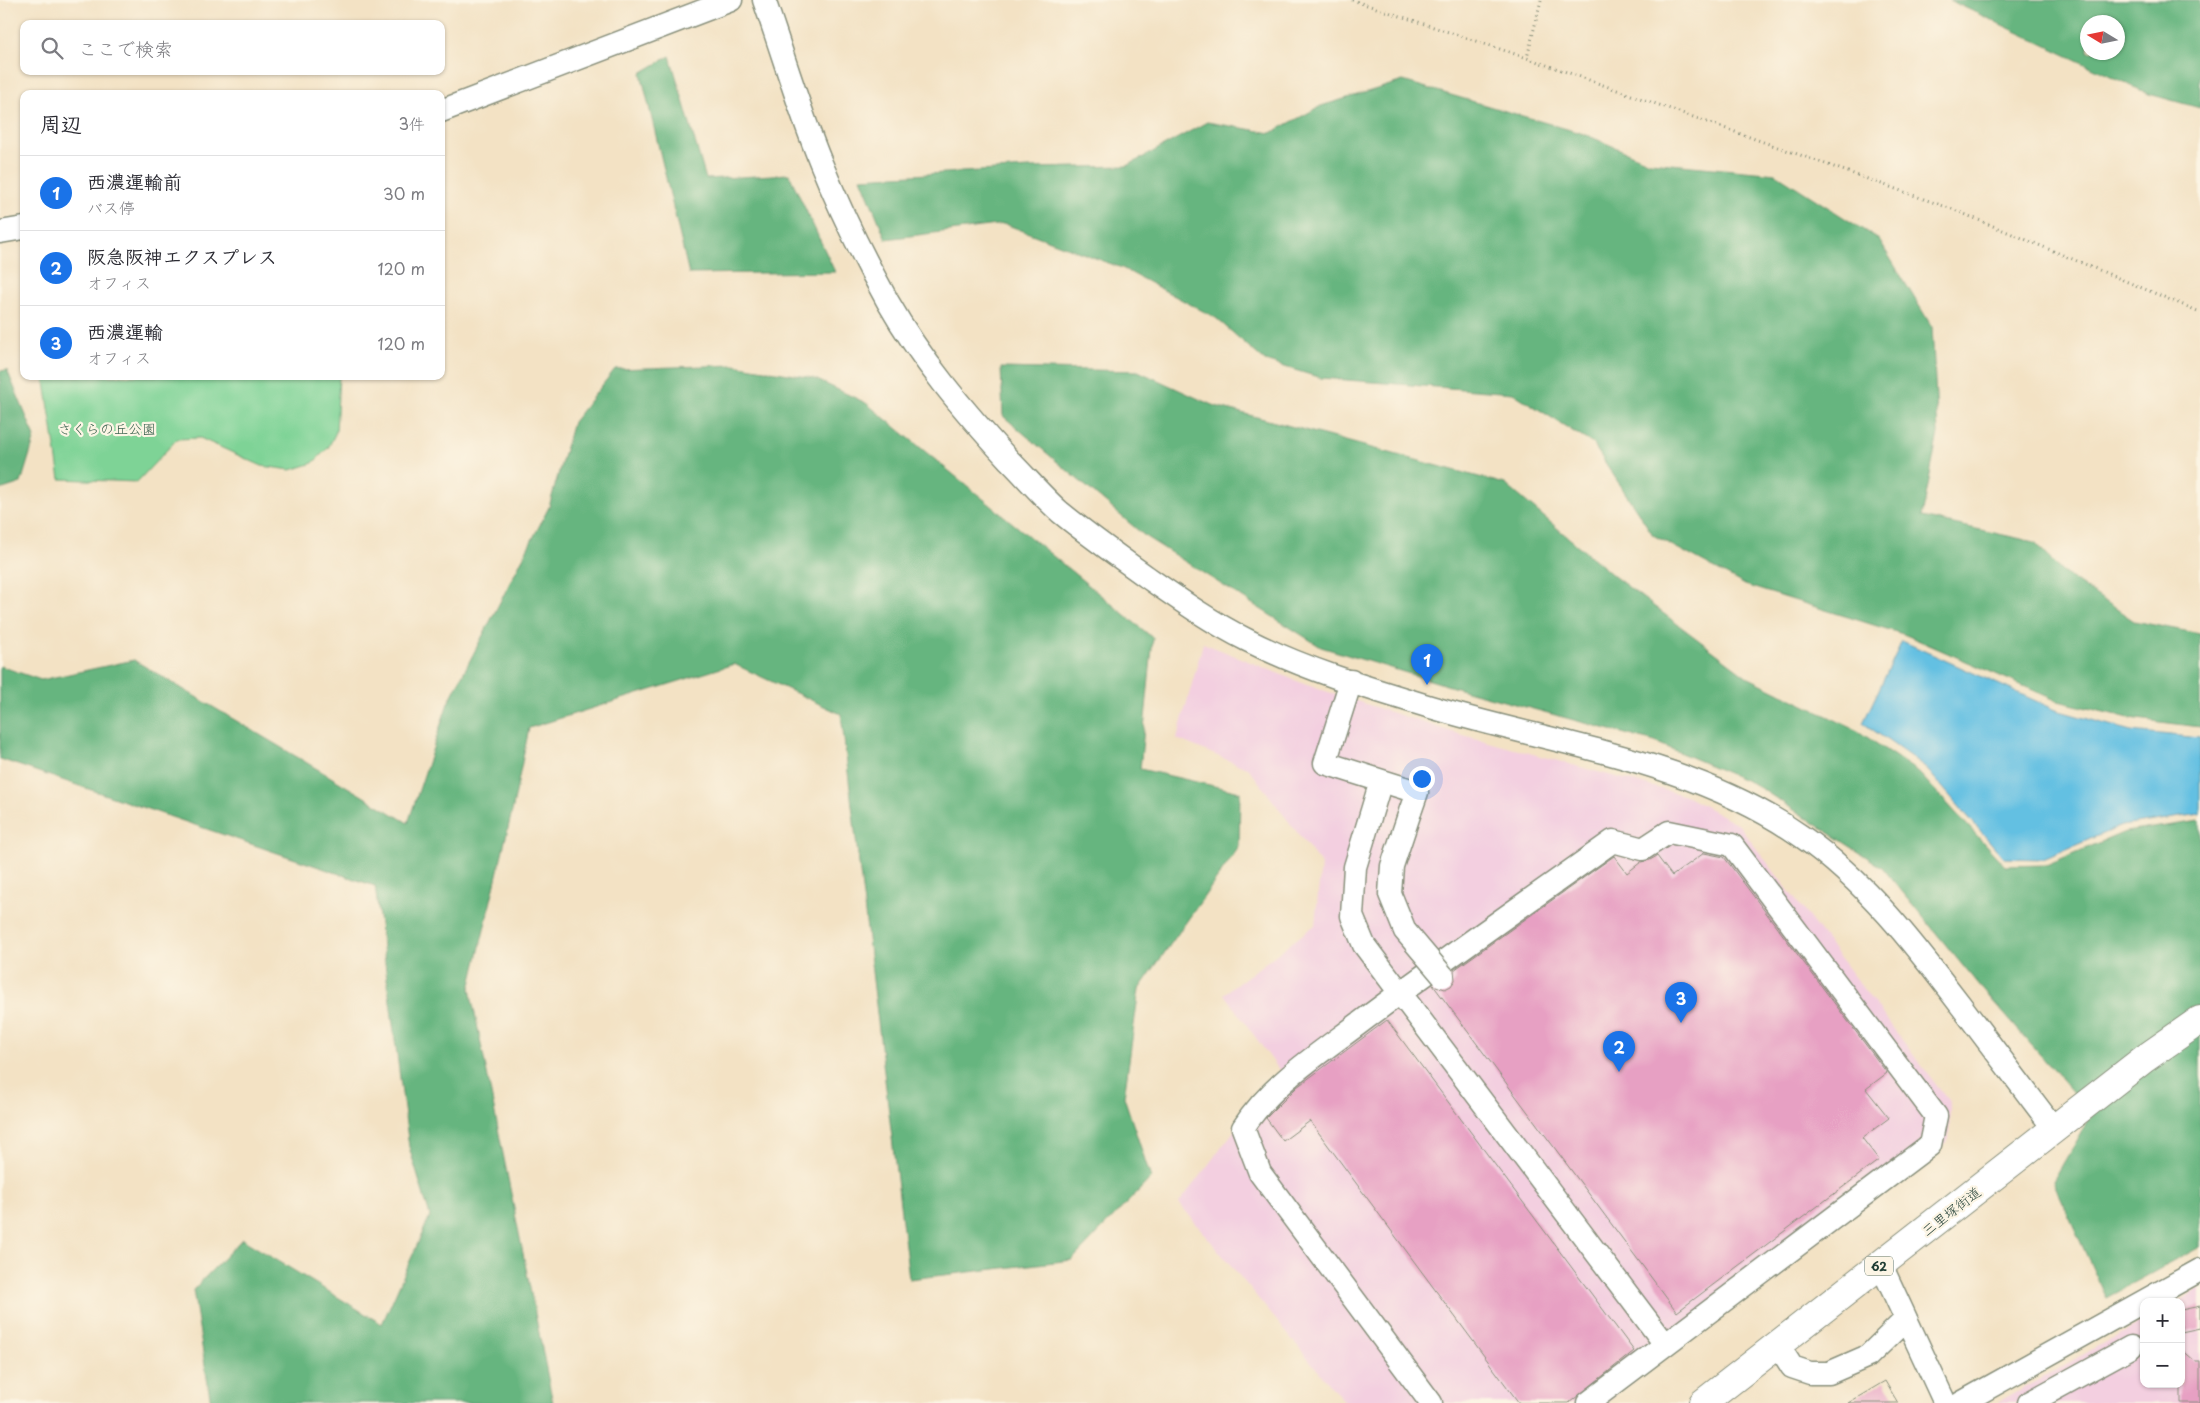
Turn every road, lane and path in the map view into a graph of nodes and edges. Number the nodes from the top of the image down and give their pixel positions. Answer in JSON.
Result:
{"nodes":[{"id":1,"x":732,"y":0,"type":"edge"},
{"id":2,"x":764,"y":0,"type":"edge"},
{"id":3,"x":1352,"y":0,"type":"edge"},
{"id":4,"x":1541,"y":0,"type":"edge"},
{"id":5,"x":1528,"y":58,"type":"junction"},
{"id":6,"x":445,"y":109,"type":"edge"},
{"id":7,"x":20,"y":229,"type":"edge"},
{"id":8,"x":0,"y":232,"type":"edge"},
{"id":9,"x":2200,"y":312,"type":"edge"},
{"id":10,"x":1351,"y":681,"type":"junction"},
{"id":11,"x":1381,"y":781,"type":"junction"},
{"id":12,"x":1443,"y":976,"type":"dead end"},
{"id":13,"x":1399,"y":994,"type":"junction"},
{"id":14,"x":2200,"y":1020,"type":"edge"},
{"id":15,"x":2055,"y":1130,"type":"junction"},
{"id":16,"x":1881,"y":1265,"type":"junction"},
{"id":17,"x":2200,"y":1270,"type":"edge"},
{"id":18,"x":1906,"y":1319,"type":"junction"},
{"id":19,"x":1664,"y":1344,"type":"junction"},
{"id":20,"x":1778,"y":1345,"type":"junction"},
{"id":21,"x":2131,"y":1347,"type":"dead end"},
{"id":22,"x":1430,"y":1403,"type":"edge"},
{"id":23,"x":1588,"y":1403,"type":"edge"},
{"id":24,"x":1703,"y":1403,"type":"edge"},
{"id":25,"x":1945,"y":1403,"type":"edge"},
{"id":26,"x":1961,"y":1403,"type":"edge"},
{"id":27,"x":2029,"y":1403,"type":"edge"}],
"edges":[{"from":1,"to":6,"type":"street"},
{"from":2,"to":10,"type":"street"},
{"from":3,"to":5,"type":"path"},
{"from":4,"to":5,"type":"path"},
{"from":5,"to":9,"type":"path"},
{"from":7,"to":8,"type":"street"},
{"from":10,"to":11,"type":"street"},
{"from":10,"to":15,"type":"street"},
{"from":11,"to":12,"type":"street","bridge":true},
{"from":11,"to":13,"type":"street"},
{"from":13,"to":19,"type":"street"},
{"from":13,"to":19,"type":"street"},
{"from":13,"to":22,"type":"street"},
{"from":14,"to":15,"type":"main road","name":"三里塚街道","number":"62"},
{"from":15,"to":16,"type":"main road","name":"三里塚街道","number":"62"},
{"from":16,"to":18,"type":"street"},
{"from":16,"to":20,"type":"main road","name":"三里塚街道","number":"62"},
{"from":17,"to":26,"type":"street"},
{"from":18,"to":20,"type":"street"},
{"from":18,"to":25,"type":"street"},
{"from":19,"to":23,"type":"street"},
{"from":20,"to":24,"type":"main road","name":"三里塚街道","number":"62"},
{"from":21,"to":27,"type":"street"}]}
